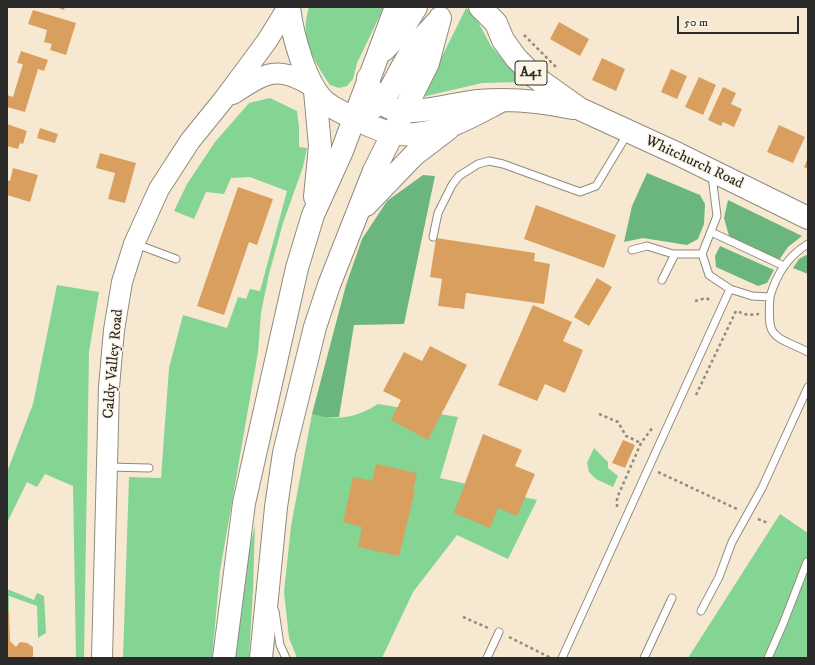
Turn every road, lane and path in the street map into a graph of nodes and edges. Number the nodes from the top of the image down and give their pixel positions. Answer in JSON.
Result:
{"nodes":[{"id":1,"x":288,"y":7,"type":"edge"},
{"id":2,"x":396,"y":7,"type":"edge"},
{"id":3,"x":416,"y":7,"type":"edge"},
{"id":4,"x":480,"y":7,"type":"edge"},
{"id":5,"x":442,"y":13,"type":"edge"},
{"id":6,"x":495,"y":15,"type":"edge"},
{"id":7,"x":519,"y":29,"type":"dead end"},
{"id":8,"x":376,"y":58,"type":"junction"},
{"id":9,"x":563,"y":73,"type":"dead end"},
{"id":10,"x":368,"y":78,"type":"junction"},
{"id":11,"x":314,"y":89,"type":"junction"},
{"id":12,"x":224,"y":99,"type":"junction"},
{"id":13,"x":501,"y":101,"type":"junction"},
{"id":14,"x":381,"y":103,"type":"junction"},
{"id":15,"x":404,"y":109,"type":"junction"},
{"id":16,"x":580,"y":109,"type":"junction"},
{"id":17,"x":354,"y":118,"type":"junction"},
{"id":18,"x":453,"y":126,"type":"junction"},
{"id":19,"x":392,"y":132,"type":"junction"},
{"id":20,"x":629,"y":132,"type":"junction"},
{"id":21,"x":711,"y":170,"type":"junction"},
{"id":22,"x":313,"y":215,"type":"junction"},
{"id":23,"x":356,"y":216,"type":"junction"},
{"id":24,"x":808,"y":218,"type":"edge"},
{"id":25,"x":711,"y":232,"type":"junction"},
{"id":26,"x":433,"y":237,"type":"dead end"},
{"id":27,"x":134,"y":244,"type":"junction"},
{"id":28,"x":808,"y":244,"type":"edge"},
{"id":29,"x":632,"y":250,"type":"dead end"},
{"id":30,"x":675,"y":254,"type":"junction"},
{"id":31,"x":702,"y":254,"type":"junction"},
{"id":32,"x":176,"y":260,"type":"dead end"},
{"id":33,"x":784,"y":266,"type":"junction"},
{"id":34,"x":662,"y":280,"type":"dead end"},
{"id":35,"x":730,"y":289,"type":"junction"},
{"id":36,"x":770,"y":297,"type":"junction"},
{"id":37,"x":769,"y":313,"type":"junction"},
{"id":38,"x":808,"y":352,"type":"edge"},
{"id":39,"x":808,"y":387,"type":"edge"},
{"id":40,"x":693,"y":403,"type":"dead end"},
{"id":41,"x":599,"y":414,"type":"dead end"},
{"id":42,"x":641,"y":443,"type":"dead end"},
{"id":43,"x":633,"y":461,"type":"dead end"},
{"id":44,"x":108,"y":466,"type":"junction"},
{"id":45,"x":663,"y":466,"type":"dead end"},
{"id":46,"x":149,"y":468,"type":"dead end"},
{"id":47,"x":649,"y":469,"type":"junction"},
{"id":48,"x":660,"y":473,"type":"junction"},
{"id":49,"x":656,"y":480,"type":"dead end"},
{"id":50,"x":747,"y":514,"type":"junction"},
{"id":51,"x":768,"y":523,"type":"dead end"},
{"id":52,"x":807,"y":562,"type":"edge"},
{"id":53,"x":268,"y":573,"type":"junction"},
{"id":54,"x":672,"y":598,"type":"dead end"},
{"id":55,"x":701,"y":611,"type":"dead end"},
{"id":56,"x":499,"y":632,"type":"dead end"},
{"id":57,"x":102,"y":658,"type":"edge"},
{"id":58,"x":224,"y":658,"type":"edge"},
{"id":59,"x":261,"y":658,"type":"edge"},
{"id":60,"x":286,"y":658,"type":"edge"},
{"id":61,"x":487,"y":658,"type":"edge"},
{"id":62,"x":562,"y":658,"type":"edge"},
{"id":63,"x":644,"y":658,"type":"edge"},
{"id":64,"x":768,"y":658,"type":"edge"}],
"edges":[{"from":1,"to":11,"type":"highway"},
{"from":1,"to":12,"type":"street","name":"Caldy Valley Road"},
{"from":2,"to":8,"type":"highway"},
{"from":3,"to":8,"type":"highway"},
{"from":4,"to":6,"type":"highway","name":"Whitchurch Road","number":"A41"},
{"from":5,"to":14,"type":"highway"},
{"from":5,"to":15,"type":"highway"},
{"from":6,"to":16,"type":"highway","name":"Whitchurch Road","number":"A41"},
{"from":7,"to":9,"type":"path"},
{"from":8,"to":10,"type":"highway"},
{"from":10,"to":14,"type":"highway"},
{"from":10,"to":17,"type":"highway"},
{"from":11,"to":12,"type":"street","name":"Caldy Valley Road"},
{"from":11,"to":17,"type":"highway","name":"Whitchurch Road"},
{"from":11,"to":22,"type":"highway"},
{"from":12,"to":27,"type":"street","name":"Caldy Valley Road"},
{"from":13,"to":15,"type":"highway","name":"Whitchurch Road","number":"A41"},
{"from":13,"to":16,"type":"highway","name":"Whitchurch Road","number":"A41"},
{"from":13,"to":18,"type":"highway","name":"Whitchurch Road","number":"A41"},
{"from":14,"to":15,"type":"highway","name":"Whitchurch Road"},
{"from":14,"to":17,"type":"highway"},
{"from":15,"to":19,"type":"highway"},
{"from":16,"to":20,"type":"highway","name":"Whitchurch Road","number":"A41"},
{"from":17,"to":19,"type":"highway","name":"Whitchurch Road"},
{"from":17,"to":22,"type":"highway"},
{"from":18,"to":19,"type":"highway","name":"Whitchurch Road","number":"A41"},
{"from":18,"to":23,"type":"highway"},
{"from":19,"to":23,"type":"highway"},
{"from":20,"to":21,"type":"highway","name":"Whitchurch Road","number":"A41"},
{"from":20,"to":26,"type":"lane"},
{"from":21,"to":24,"type":"highway","name":"Whitchurch Road","number":"A41"},
{"from":21,"to":25,"type":"lane"},
{"from":22,"to":58,"type":"highway"},
{"from":23,"to":53,"type":"highway"},
{"from":25,"to":31,"type":"lane"},
{"from":25,"to":33,"type":"lane"},
{"from":27,"to":32,"type":"lane"},
{"from":27,"to":44,"type":"street","name":"Caldy Valley Road"},
{"from":28,"to":33,"type":"lane"},
{"from":29,"to":30,"type":"lane"},
{"from":30,"to":31,"type":"lane"},
{"from":30,"to":34,"type":"lane"},
{"from":31,"to":35,"type":"lane"},
{"from":33,"to":36,"type":"lane"},
{"from":35,"to":36,"type":"lane"},
{"from":35,"to":47,"type":"lane"},
{"from":36,"to":37,"type":"lane"},
{"from":37,"to":38,"type":"lane"},
{"from":37,"to":40,"type":"path"},
{"from":39,"to":50,"type":"lane"},
{"from":41,"to":42,"type":"path"},
{"from":43,"to":47,"type":"path"},
{"from":44,"to":46,"type":"lane"},
{"from":44,"to":57,"type":"street","name":"Caldy Valley Road"},
{"from":45,"to":48,"type":"path"},
{"from":47,"to":48,"type":"path"},
{"from":47,"to":62,"type":"lane"},
{"from":48,"to":49,"type":"path"},
{"from":48,"to":50,"type":"path"},
{"from":50,"to":51,"type":"path"},
{"from":50,"to":55,"type":"lane"},
{"from":52,"to":64,"type":"lane"},
{"from":53,"to":59,"type":"highway"},
{"from":53,"to":60,"type":"lane"},
{"from":54,"to":63,"type":"lane"},
{"from":56,"to":61,"type":"lane"}]}
